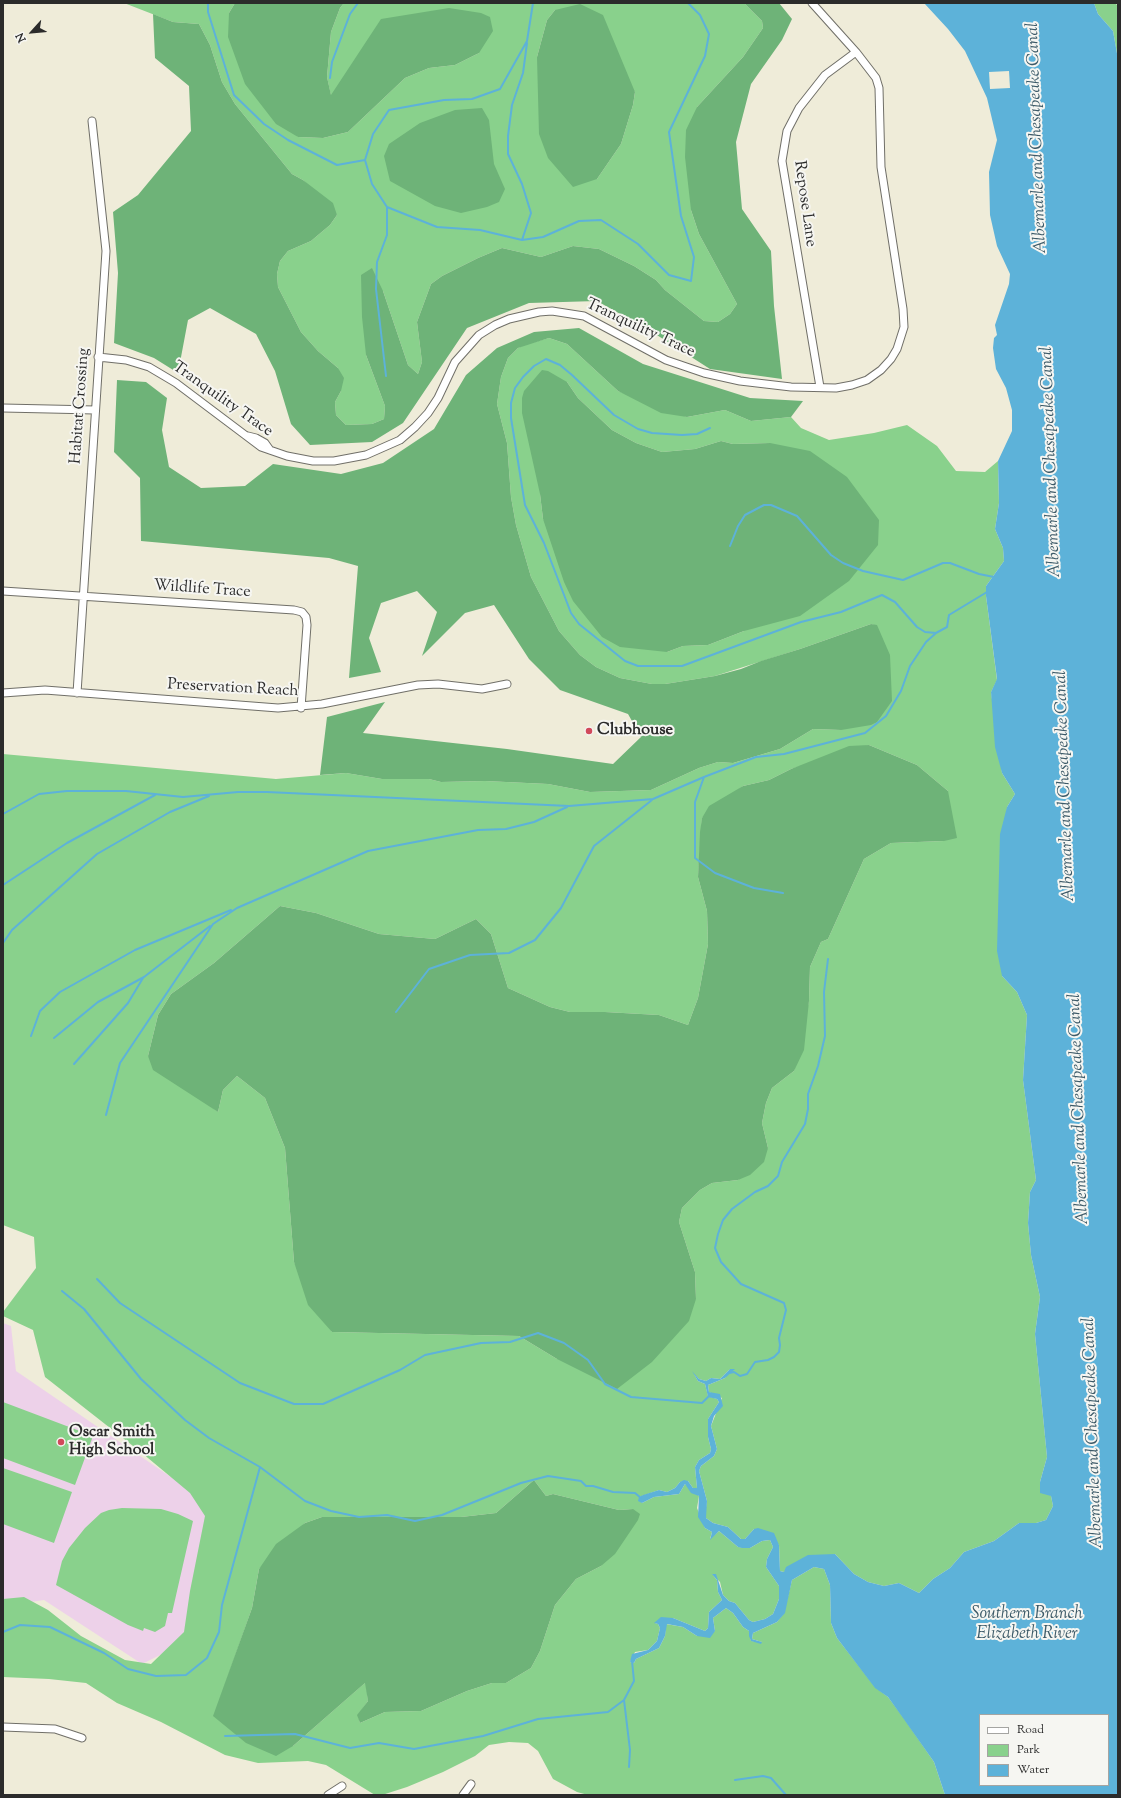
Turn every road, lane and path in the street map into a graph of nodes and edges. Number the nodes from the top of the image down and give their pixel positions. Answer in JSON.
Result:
{"nodes":[{"id":1,"x":812,"y":3,"type":"edge"},
{"id":2,"x":856,"y":52,"type":"junction"},
{"id":3,"x":92,"y":121,"type":"dead end"},
{"id":4,"x":98,"y":357,"type":"junction"},
{"id":5,"x":820,"y":388,"type":"junction"},
{"id":6,"x":3,"y":408,"type":"edge"},
{"id":7,"x":95,"y":410,"type":"junction"},
{"id":8,"x":3,"y":590,"type":"edge"},
{"id":9,"x":83,"y":596,"type":"junction"},
{"id":10,"x":507,"y":684,"type":"dead end"},
{"id":11,"x":3,"y":693,"type":"edge"},
{"id":12,"x":77,"y":693,"type":"junction"},
{"id":13,"x":301,"y":708,"type":"junction"},
{"id":14,"x":3,"y":1727,"type":"edge"},
{"id":15,"x":82,"y":1738,"type":"dead end"},
{"id":16,"x":471,"y":1784,"type":"dead end"},
{"id":17,"x":342,"y":1786,"type":"dead end"},
{"id":18,"x":328,"y":1795,"type":"edge"},
{"id":19,"x":463,"y":1795,"type":"edge"}],
"edges":[{"from":1,"to":2,"type":"street","name":"Tranquility Trace"},
{"from":2,"to":5,"type":"street","name":"Repose Lane"},
{"from":2,"to":5,"type":"street","name":"Tranquility Trace"},
{"from":3,"to":4,"type":"street","name":"Habitat Crossing"},
{"from":4,"to":5,"type":"street","name":"Tranquility Trace"},
{"from":4,"to":7,"type":"street","name":"Habitat Crossing"},
{"from":6,"to":7,"type":"street"},
{"from":7,"to":9,"type":"street","name":"Habitat Crossing"},
{"from":8,"to":9,"type":"street","name":"Wildlife Trace"},
{"from":9,"to":12,"type":"street","name":"Habitat Crossing"},
{"from":9,"to":13,"type":"street","name":"Wildlife Trace"},
{"from":10,"to":13,"type":"street","name":"Preservation Reach"},
{"from":11,"to":12,"type":"street","name":"Preservation Reach"},
{"from":12,"to":13,"type":"street","name":"Preservation Reach"},
{"from":14,"to":15,"type":"street"},
{"from":16,"to":19,"type":"street"},
{"from":17,"to":18,"type":"street"}]}
